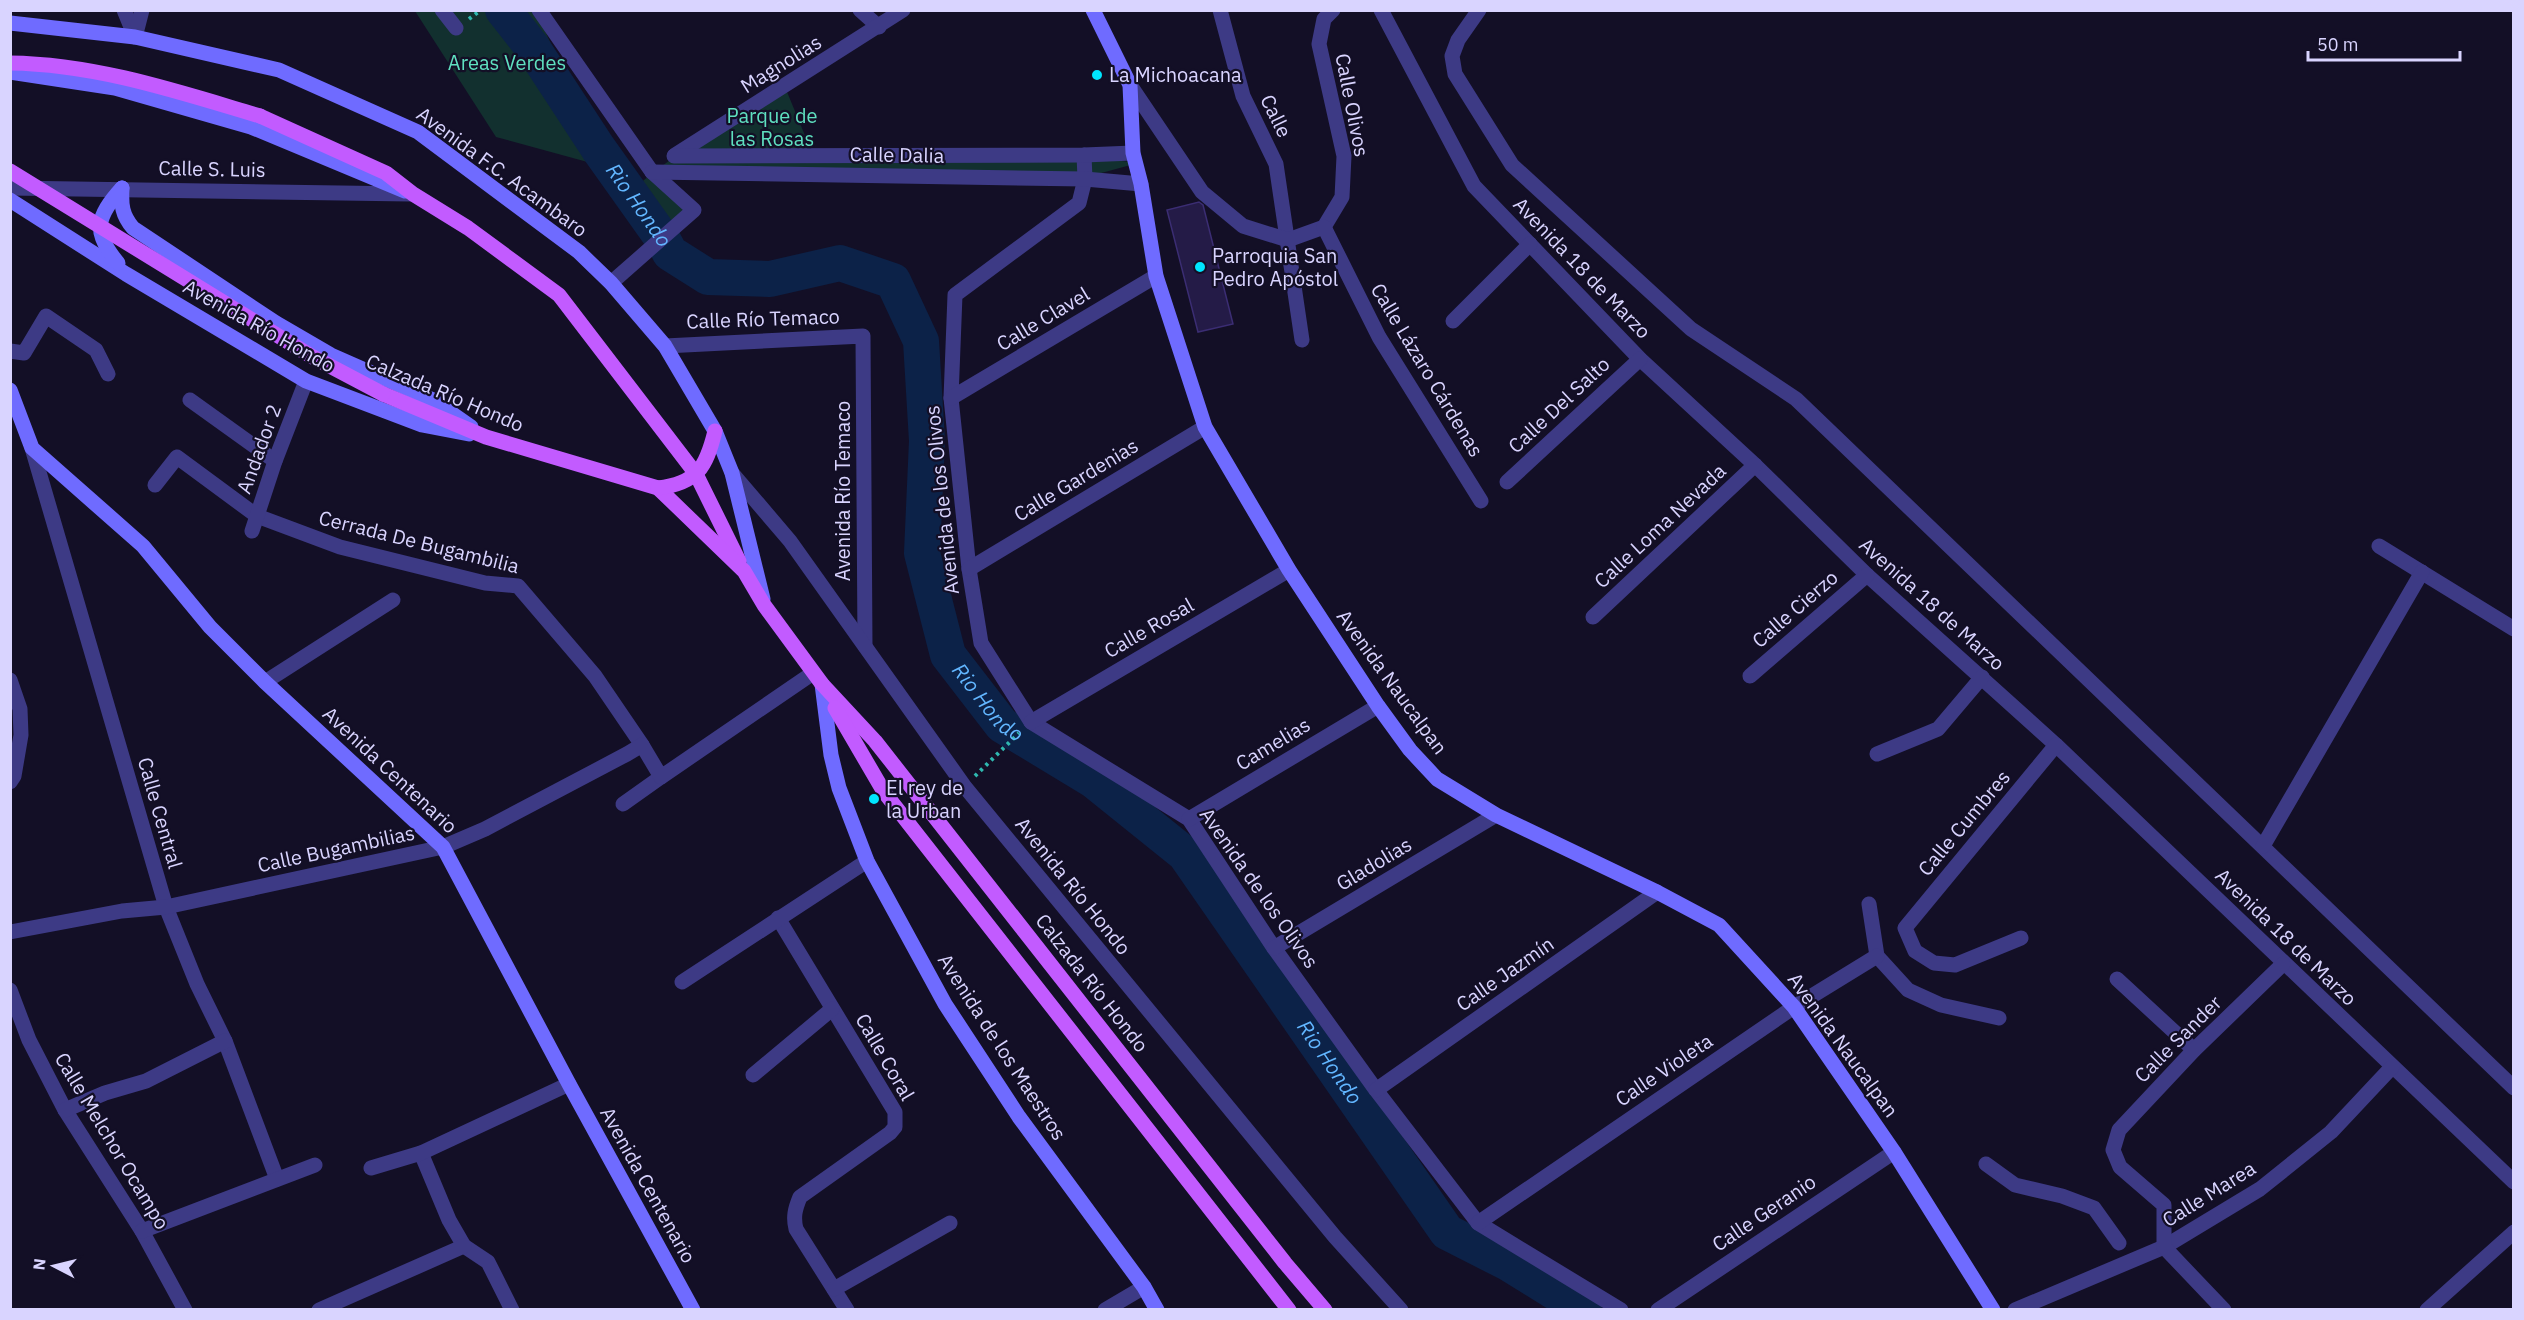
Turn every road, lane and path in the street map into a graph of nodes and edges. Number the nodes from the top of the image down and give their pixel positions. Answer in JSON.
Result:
{"nodes":[{"id":1,"x":124,"y":10,"type":"edge"},
{"id":2,"x":142,"y":10,"type":"edge"},
{"id":3,"x":442,"y":10,"type":"edge"},
{"id":4,"x":481,"y":10,"type":"edge"},
{"id":5,"x":538,"y":10,"type":"edge"},
{"id":6,"x":860,"y":10,"type":"edge"},
{"id":7,"x":903,"y":10,"type":"edge"},
{"id":8,"x":1093,"y":10,"type":"edge"},
{"id":9,"x":1220,"y":10,"type":"edge"},
{"id":10,"x":1333,"y":10,"type":"edge"},
{"id":11,"x":1381,"y":10,"type":"edge"},
{"id":12,"x":1479,"y":10,"type":"edge"},
{"id":13,"x":10,"y":23,"type":"edge"},
{"id":14,"x":463,"y":23,"type":"joint"},
{"id":15,"x":879,"y":27,"type":"junction"},
{"id":16,"x":135,"y":37,"type":"junction"},
{"id":17,"x":10,"y":63,"type":"edge"},
{"id":18,"x":10,"y":72,"type":"edge"},
{"id":19,"x":1130,"y":85,"type":"junction"},
{"id":20,"x":1133,"y":153,"type":"junction"},
{"id":21,"x":884,"y":155,"type":"junction"},
{"id":22,"x":1084,"y":155,"type":"junction"},
{"id":23,"x":674,"y":156,"type":"junction"},
{"id":24,"x":10,"y":171,"type":"edge"},
{"id":25,"x":652,"y":172,"type":"junction"},
{"id":26,"x":885,"y":176,"type":"junction"},
{"id":27,"x":1085,"y":179,"type":"junction"},
{"id":28,"x":1141,"y":184,"type":"junction"},
{"id":29,"x":10,"y":188,"type":"edge"},
{"id":30,"x":122,"y":188,"type":"junction"},
{"id":31,"x":413,"y":194,"type":"junction"},
{"id":32,"x":10,"y":200,"type":"edge"},
{"id":33,"x":1324,"y":227,"type":"junction"},
{"id":34,"x":1288,"y":240,"type":"junction"},
{"id":35,"x":1530,"y":244,"type":"junction"},
{"id":36,"x":126,"y":274,"type":"junction"},
{"id":37,"x":1156,"y":276,"type":"junction"},
{"id":38,"x":611,"y":283,"type":"junction"},
{"id":39,"x":1453,"y":321,"type":"dead end"},
{"id":40,"x":863,"y":336,"type":"joint"},
{"id":41,"x":1302,"y":340,"type":"dead end"},
{"id":42,"x":665,"y":346,"type":"junction"},
{"id":43,"x":10,"y":351,"type":"edge"},
{"id":44,"x":1640,"y":359,"type":"junction"},
{"id":45,"x":108,"y":374,"type":"dead end"},
{"id":46,"x":306,"y":381,"type":"junction"},
{"id":47,"x":10,"y":390,"type":"edge"},
{"id":48,"x":951,"y":398,"type":"junction"},
{"id":49,"x":190,"y":400,"type":"dead end"},
{"id":50,"x":1205,"y":428,"type":"junction"},
{"id":51,"x":715,"y":431,"type":"junction"},
{"id":52,"x":486,"y":437,"type":"junction"},
{"id":53,"x":32,"y":448,"type":"junction"},
{"id":54,"x":275,"y":461,"type":"junction"},
{"id":55,"x":1755,"y":465,"type":"junction"},
{"id":56,"x":732,"y":473,"type":"junction"},
{"id":57,"x":696,"y":474,"type":"junction"},
{"id":58,"x":1507,"y":483,"type":"dead end"},
{"id":59,"x":155,"y":485,"type":"dead end"},
{"id":60,"x":658,"y":488,"type":"junction"},
{"id":61,"x":1481,"y":501,"type":"dead end"},
{"id":62,"x":255,"y":523,"type":"junction"},
{"id":63,"x":2379,"y":546,"type":"dead end"},
{"id":64,"x":969,"y":569,"type":"junction"},
{"id":65,"x":1288,"y":570,"type":"junction"},
{"id":66,"x":744,"y":571,"type":"junction"},
{"id":67,"x":2422,"y":572,"type":"junction"},
{"id":68,"x":1867,"y":575,"type":"junction"},
{"id":69,"x":393,"y":600,"type":"dead end"},
{"id":70,"x":764,"y":605,"type":"junction"},
{"id":71,"x":1593,"y":617,"type":"dead end"},
{"id":72,"x":2514,"y":629,"type":"edge"},
{"id":73,"x":865,"y":646,"type":"junction"},
{"id":74,"x":1750,"y":676,"type":"dead end"},
{"id":75,"x":1982,"y":677,"type":"junction"},
{"id":76,"x":818,"y":679,"type":"junction"},
{"id":77,"x":10,"y":680,"type":"edge"},
{"id":78,"x":265,"y":682,"type":"junction"},
{"id":79,"x":1378,"y":706,"type":"junction"},
{"id":80,"x":1029,"y":724,"type":"junction"},
{"id":81,"x":642,"y":745,"type":"junction"},
{"id":82,"x":2056,"y":746,"type":"junction"},
{"id":83,"x":1877,"y":754,"type":"dead end"},
{"id":84,"x":987,"y":765,"type":"dead end"},
{"id":85,"x":661,"y":777,"type":"junction"},
{"id":86,"x":10,"y":782,"type":"edge"},
{"id":87,"x":623,"y":804,"type":"dead end"},
{"id":88,"x":1496,"y":815,"type":"junction"},
{"id":89,"x":1189,"y":819,"type":"junction"},
{"id":90,"x":2263,"y":846,"type":"junction"},
{"id":91,"x":443,"y":847,"type":"junction"},
{"id":92,"x":867,"y":861,"type":"junction"},
{"id":93,"x":1657,"y":892,"type":"junction"},
{"id":94,"x":1869,"y":904,"type":"dead end"},
{"id":95,"x":165,"y":907,"type":"junction"},
{"id":96,"x":778,"y":918,"type":"junction"},
{"id":97,"x":10,"y":932,"type":"edge"},
{"id":98,"x":2021,"y":938,"type":"dead end"},
{"id":99,"x":1275,"y":948,"type":"junction"},
{"id":100,"x":1876,"y":956,"type":"junction"},
{"id":101,"x":2283,"y":964,"type":"junction"},
{"id":102,"x":2117,"y":979,"type":"dead end"},
{"id":103,"x":682,"y":982,"type":"dead end"},
{"id":104,"x":10,"y":990,"type":"edge"},
{"id":105,"x":1794,"y":1006,"type":"junction"},
{"id":106,"x":832,"y":1009,"type":"junction"},
{"id":107,"x":1999,"y":1018,"type":"dead end"},
{"id":108,"x":225,"y":1041,"type":"junction"},
{"id":109,"x":2194,"y":1050,"type":"junction"},
{"id":110,"x":2392,"y":1067,"type":"junction"},
{"id":111,"x":753,"y":1075,"type":"dead end"},
{"id":112,"x":569,"y":1084,"type":"junction"},
{"id":113,"x":2514,"y":1088,"type":"edge"},
{"id":114,"x":1376,"y":1090,"type":"junction"},
{"id":115,"x":65,"y":1110,"type":"junction"},
{"id":116,"x":1894,"y":1152,"type":"junction"},
{"id":117,"x":421,"y":1153,"type":"junction"},
{"id":118,"x":1986,"y":1164,"type":"dead end"},
{"id":119,"x":315,"y":1165,"type":"dead end"},
{"id":120,"x":371,"y":1168,"type":"dead end"},
{"id":121,"x":277,"y":1179,"type":"junction"},
{"id":122,"x":2514,"y":1182,"type":"edge"},
{"id":123,"x":950,"y":1223,"type":"dead end"},
{"id":124,"x":1478,"y":1223,"type":"junction"},
{"id":125,"x":142,"y":1231,"type":"junction"},
{"id":126,"x":2514,"y":1232,"type":"edge"},
{"id":127,"x":2119,"y":1243,"type":"dead end"},
{"id":128,"x":464,"y":1246,"type":"junction"},
{"id":129,"x":2164,"y":1247,"type":"junction"},
{"id":130,"x":1144,"y":1287,"type":"junction"},
{"id":131,"x":834,"y":1290,"type":"junction"},
{"id":132,"x":185,"y":1310,"type":"edge"},
{"id":133,"x":319,"y":1310,"type":"edge"},
{"id":134,"x":512,"y":1310,"type":"edge"},
{"id":135,"x":693,"y":1310,"type":"edge"},
{"id":136,"x":847,"y":1310,"type":"edge"},
{"id":137,"x":1105,"y":1310,"type":"edge"},
{"id":138,"x":1157,"y":1310,"type":"edge"},
{"id":139,"x":1289,"y":1310,"type":"edge"},
{"id":140,"x":1325,"y":1310,"type":"edge"},
{"id":141,"x":1401,"y":1310,"type":"edge"},
{"id":142,"x":1621,"y":1310,"type":"edge"},
{"id":143,"x":1658,"y":1310,"type":"edge"},
{"id":144,"x":1993,"y":1310,"type":"edge"},
{"id":145,"x":2015,"y":1310,"type":"edge"},
{"id":146,"x":2224,"y":1310,"type":"edge"},
{"id":147,"x":2427,"y":1310,"type":"edge"}],
"edges":[{"from":1,"to":16,"type":"street"},
{"from":2,"to":16,"type":"street"},
{"from":3,"to":14,"type":"street"},
{"from":4,"to":14,"type":"path"},
{"from":5,"to":25,"type":"street"},
{"from":6,"to":15,"type":"street"},
{"from":7,"to":15,"type":"street","name":"Magnolias"},
{"from":8,"to":19,"type":"main road","name":"Avenida Naucalpan"},
{"from":9,"to":34,"type":"street","name":"Calle"},
{"from":10,"to":33,"type":"street","name":"Calle Olivos"},
{"from":11,"to":35,"type":"street","name":"Avenida 18 de Marzo"},
{"from":12,"to":90,"type":"street"},
{"from":13,"to":16,"type":"main road","name":"Avenida F.C. Acambaro"},
{"from":15,"to":23,"type":"street","name":"Magnolias"},
{"from":16,"to":38,"type":"main road","name":"Avenida F.C. Acambaro"},
{"from":17,"to":31,"type":"main road","bridge":true},
{"from":18,"to":31,"type":"main road"},
{"from":19,"to":20,"type":"main road","name":"Avenida Naucalpan"},
{"from":19,"to":34,"type":"street"},
{"from":20,"to":22,"type":"street","name":"Calle Dalia"},
{"from":20,"to":28,"type":"main road","name":"Avenida Naucalpan"},
{"from":21,"to":22,"type":"street","name":"Calle Dalia"},
{"from":21,"to":23,"type":"street","name":"Calle Dalia"},
{"from":21,"to":26,"type":"street"},
{"from":22,"to":27,"type":"street","name":"Avenida de los Olivos"},
{"from":23,"to":25,"type":"street","name":"Magnolias"},
{"from":24,"to":52,"type":"main road","name":"Calzada Río Hondo","bridge":true},
{"from":25,"to":26,"type":"street","name":"Calle Dalia"},
{"from":25,"to":38,"type":"street"},
{"from":26,"to":27,"type":"street","name":"Calle Dalia"},
{"from":27,"to":28,"type":"street","name":"Calle Dalia"},
{"from":27,"to":48,"type":"street","name":"Avenida de los Olivos"},
{"from":28,"to":37,"type":"main road","name":"Avenida Naucalpan"},
{"from":29,"to":30,"type":"street","name":"Calle S. Luis"},
{"from":30,"to":31,"type":"street","name":"Calle S. Luis"},
{"from":30,"to":36,"type":"main road"},
{"from":30,"to":52,"type":"main road","name":"Avenida Río Hondo"},
{"from":31,"to":57,"type":"main road"},
{"from":32,"to":36,"type":"main road","name":"Avenida Río Hondo"},
{"from":33,"to":34,"type":"street"},
{"from":33,"to":61,"type":"street","name":"Calle Lázaro Cárdenas"},
{"from":34,"to":41,"type":"street","name":"Calle"},
{"from":35,"to":39,"type":"street"},
{"from":35,"to":44,"type":"street","name":"Avenida 18 de Marzo"},
{"from":36,"to":46,"type":"main road","name":"Avenida Río Hondo"},
{"from":37,"to":48,"type":"street","name":"Calle Clavel"},
{"from":37,"to":50,"type":"main road","name":"Avenida Naucalpan"},
{"from":38,"to":42,"type":"main road","name":"Avenida F.C. Acambaro"},
{"from":40,"to":42,"type":"street","name":"Calle Río Temaco"},
{"from":40,"to":73,"type":"street","name":"Avenida Río Temaco"},
{"from":42,"to":51,"type":"main road","name":"Avenida F.C. Acambaro"},
{"from":43,"to":45,"type":"street"},
{"from":44,"to":55,"type":"street","name":"Avenida 18 de Marzo"},
{"from":44,"to":58,"type":"street","name":"Calle Del Salto"},
{"from":46,"to":52,"type":"main road","name":"Avenida Río Hondo"},
{"from":46,"to":54,"type":"street","name":"Andador 2"},
{"from":47,"to":53,"type":"main road","name":"Avenida Centenario"},
{"from":48,"to":64,"type":"street","name":"Avenida de los Olivos"},
{"from":49,"to":54,"type":"street"},
{"from":50,"to":64,"type":"street","name":"Calle Gardenias"},
{"from":50,"to":65,"type":"main road","name":"Avenida Naucalpan"},
{"from":51,"to":56,"type":"main road","name":"Avenida F.C. Acambaro"},
{"from":51,"to":57,"type":"main road"},
{"from":52,"to":60,"type":"main road","name":"Calzada Río Hondo"},
{"from":53,"to":78,"type":"main road","name":"Avenida Centenario"},
{"from":53,"to":95,"type":"street","name":"Calle Central"},
{"from":54,"to":62,"type":"street","name":"Andador 2"},
{"from":55,"to":68,"type":"street","name":"Avenida 18 de Marzo"},
{"from":55,"to":71,"type":"street","name":"Calle Loma Nevada"},
{"from":56,"to":70,"type":"main road","name":"Avenida F.C. Acambaro"},
{"from":56,"to":73,"type":"street","name":"Avenida Río Hondo"},
{"from":57,"to":60,"type":"main road"},
{"from":57,"to":66,"type":"main road"},
{"from":59,"to":62,"type":"street","name":"Cerrada De Bugambilia"},
{"from":60,"to":66,"type":"main road","name":"Calzada Río Hondo"},
{"from":62,"to":81,"type":"street","name":"Cerrada De Bugambilia"},
{"from":63,"to":67,"type":"street"},
{"from":64,"to":80,"type":"street","name":"Avenida de los Olivos"},
{"from":65,"to":79,"type":"main road","name":"Avenida Naucalpan"},
{"from":65,"to":80,"type":"street","name":"Calle Rosal"},
{"from":66,"to":70,"type":"main road","name":"Calzada Río Hondo"},
{"from":67,"to":72,"type":"street"},
{"from":67,"to":90,"type":"street"},
{"from":68,"to":74,"type":"street","name":"Calle Cierzo"},
{"from":68,"to":75,"type":"street","name":"Avenida 18 de Marzo"},
{"from":69,"to":78,"type":"street"},
{"from":70,"to":76,"type":"main road","name":"Calzada Río Hondo"},
{"from":73,"to":141,"type":"street","name":"Avenida Río Hondo"},
{"from":75,"to":82,"type":"street","name":"Avenida 18 de Marzo"},
{"from":75,"to":83,"type":"street"},
{"from":76,"to":85,"type":"street"},
{"from":76,"to":92,"type":"main road","name":"Avenida de los Maestros"},
{"from":76,"to":139,"type":"main road","name":"Calzada Río Hondo"},
{"from":76,"to":140,"type":"main road","name":"Calzada Río Hondo"},
{"from":77,"to":86,"type":"street"},
{"from":78,"to":91,"type":"main road","name":"Avenida Centenario"},
{"from":79,"to":88,"type":"main road","name":"Avenida Naucalpan"},
{"from":79,"to":89,"type":"street","name":"Camelias"},
{"from":80,"to":84,"type":"path"},
{"from":80,"to":89,"type":"street","name":"Avenida de los Olivos"},
{"from":81,"to":85,"type":"street"},
{"from":81,"to":91,"type":"street","name":"Calle Bugambilias"},
{"from":82,"to":98,"type":"street","name":"Calle Cumbres"},
{"from":82,"to":101,"type":"street","name":"Avenida 18 de Marzo"},
{"from":85,"to":87,"type":"street"},
{"from":88,"to":93,"type":"main road","name":"Avenida Naucalpan"},
{"from":88,"to":99,"type":"street","name":"Gladolias"},
{"from":89,"to":99,"type":"street","name":"Avenida de los Olivos"},
{"from":90,"to":113,"type":"street"},
{"from":91,"to":95,"type":"street","name":"Calle Bugambilias"},
{"from":91,"to":112,"type":"main road","name":"Avenida Centenario"},
{"from":92,"to":96,"type":"street"},
{"from":92,"to":130,"type":"main road","name":"Avenida de los Maestros"},
{"from":93,"to":105,"type":"main road","name":"Avenida Naucalpan"},
{"from":93,"to":114,"type":"street","name":"Calle Jazmín"},
{"from":94,"to":100,"type":"street"},
{"from":95,"to":97,"type":"street","name":"Calle Bugambilias"},
{"from":95,"to":108,"type":"street","name":"Calle Central"},
{"from":96,"to":103,"type":"street"},
{"from":96,"to":106,"type":"street","name":"Calle Coral"},
{"from":99,"to":114,"type":"street","name":"Avenida de los Olivos"},
{"from":100,"to":105,"type":"street","name":"Calle Violeta"},
{"from":100,"to":107,"type":"street"},
{"from":101,"to":109,"type":"street","name":"Calle Sander"},
{"from":101,"to":110,"type":"street","name":"Avenida 18 de Marzo"},
{"from":102,"to":109,"type":"street"},
{"from":104,"to":115,"type":"street","name":"Calle Melchor Ocampo"},
{"from":105,"to":116,"type":"main road","name":"Avenida Naucalpan"},
{"from":105,"to":124,"type":"street","name":"Calle Violeta"},
{"from":106,"to":111,"type":"street"},
{"from":106,"to":131,"type":"street","name":"Calle Coral"},
{"from":108,"to":115,"type":"street"},
{"from":108,"to":121,"type":"street","name":"Calle Central"},
{"from":109,"to":129,"type":"street","name":"Calle Sander"},
{"from":110,"to":122,"type":"street","name":"Avenida 18 de Marzo"},
{"from":110,"to":129,"type":"street","name":"Calle Marea"},
{"from":112,"to":117,"type":"street"},
{"from":112,"to":135,"type":"main road","name":"Avenida Centenario"},
{"from":114,"to":124,"type":"street","name":"Avenida de los Olivos"},
{"from":115,"to":125,"type":"street","name":"Calle Melchor Ocampo"},
{"from":116,"to":143,"type":"street","name":"Calle Geranio"},
{"from":116,"to":144,"type":"main road","name":"Avenida Naucalpan"},
{"from":117,"to":120,"type":"street"},
{"from":117,"to":128,"type":"street"},
{"from":118,"to":127,"type":"street"},
{"from":119,"to":121,"type":"street"},
{"from":121,"to":125,"type":"street"},
{"from":123,"to":131,"type":"street"},
{"from":124,"to":142,"type":"street","name":"Avenida de los Olivos"},
{"from":125,"to":132,"type":"street","name":"Calle Melchor Ocampo"},
{"from":126,"to":147,"type":"street"},
{"from":128,"to":133,"type":"street"},
{"from":128,"to":134,"type":"street"},
{"from":129,"to":145,"type":"street","name":"Calle Marea"},
{"from":129,"to":146,"type":"street"},
{"from":130,"to":137,"type":"street"},
{"from":130,"to":138,"type":"main road","name":"Avenida de los Maestros"},
{"from":131,"to":136,"type":"street","name":"Calle Coral"}]}
